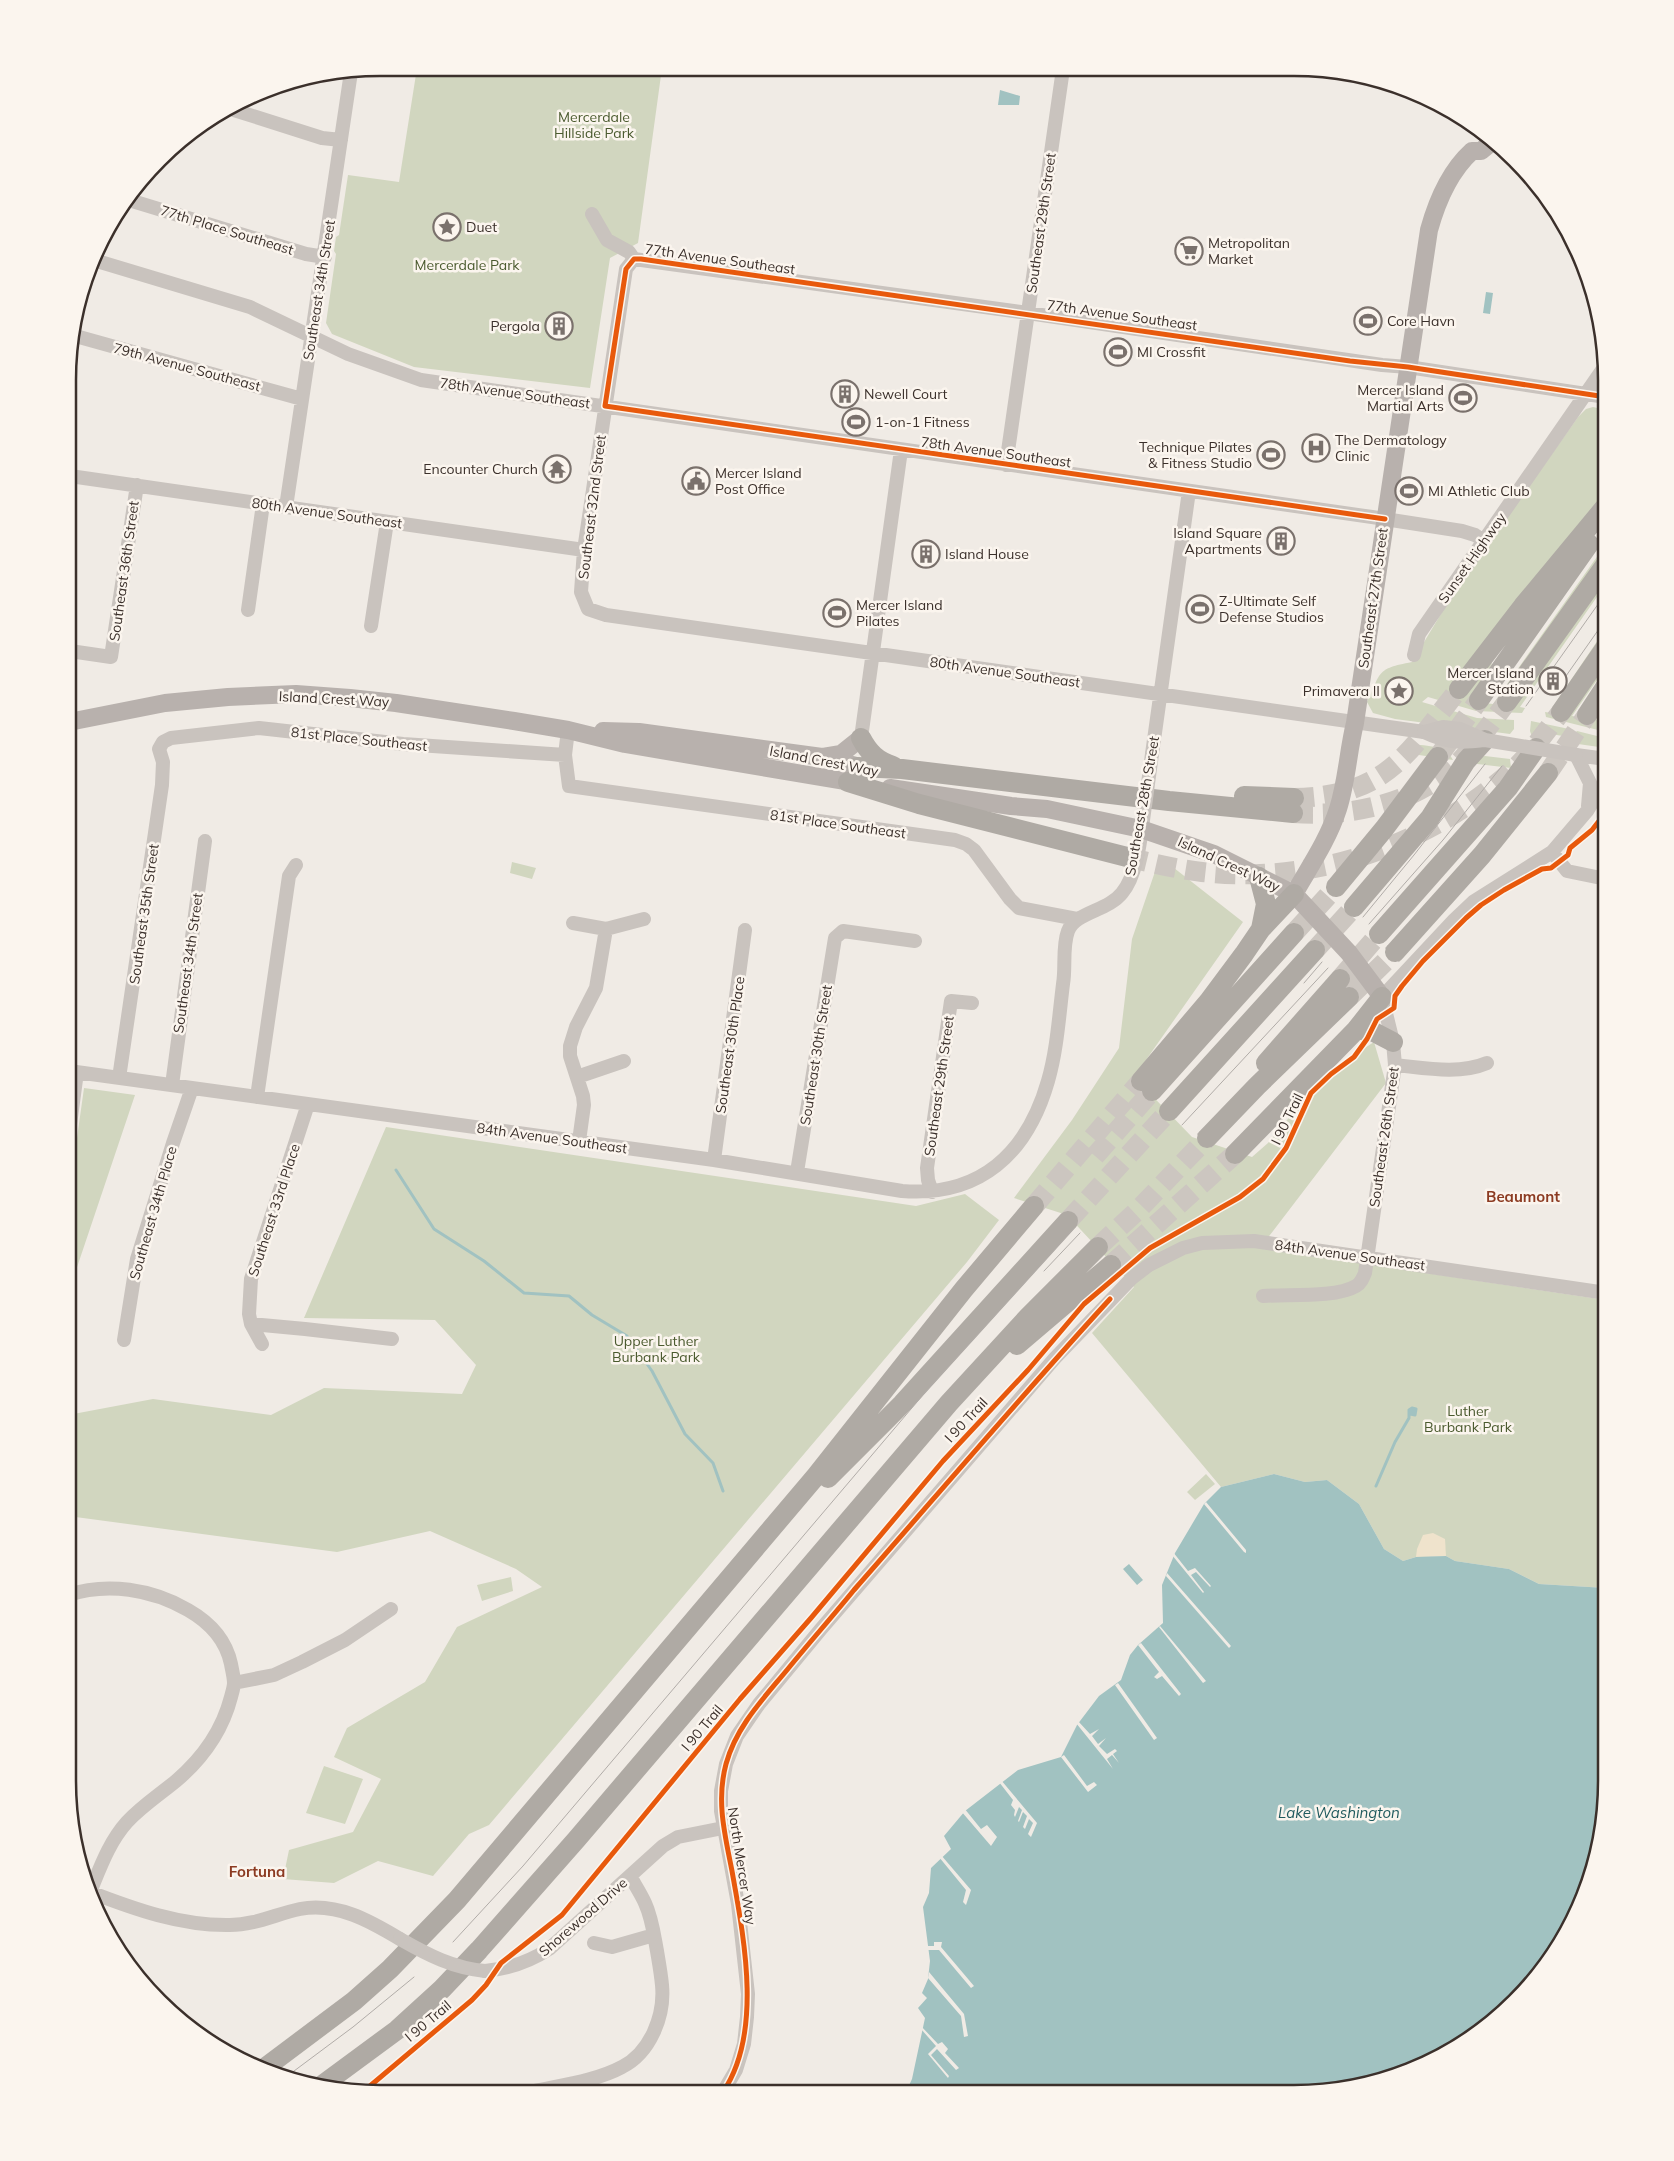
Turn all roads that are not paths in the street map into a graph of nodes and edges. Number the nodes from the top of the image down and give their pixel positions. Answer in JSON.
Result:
{"nodes":[{"id":1,"x":1062,"y":76,"type":"edge"},
{"id":2,"x":350,"y":78,"type":"edge"},
{"id":3,"x":239,"y":112,"type":"edge"},
{"id":4,"x":1478,"y":138,"type":"edge"},
{"id":5,"x":341,"y":140,"type":"junction"},
{"id":6,"x":1487,"y":146,"type":"edge"},
{"id":7,"x":1472,"y":151,"type":"junction"},
{"id":8,"x":134,"y":202,"type":"edge"},
{"id":9,"x":592,"y":214,"type":"dead end"},
{"id":10,"x":325,"y":257,"type":"junction"},
{"id":11,"x":634,"y":259,"type":"junction"},
{"id":12,"x":100,"y":262,"type":"edge"},
{"id":13,"x":1028,"y":313,"type":"junction"},
{"id":14,"x":312,"y":336,"type":"junction"},
{"id":15,"x":80,"y":337,"type":"edge"},
{"id":16,"x":1408,"y":367,"type":"junction"},
{"id":17,"x":1598,"y":376,"type":"edge"},
{"id":18,"x":1585,"y":393,"type":"junction"},
{"id":19,"x":1598,"y":396,"type":"edge"},
{"id":20,"x":302,"y":399,"type":"junction"},
{"id":21,"x":605,"y":406,"type":"junction"},
{"id":22,"x":901,"y":450,"type":"junction"},
{"id":23,"x":1006,"y":465,"type":"junction"},
{"id":24,"x":76,"y":477,"type":"edge"},
{"id":25,"x":137,"y":485,"type":"junction"},
{"id":26,"x":1189,"y":491,"type":"junction"},
{"id":27,"x":263,"y":504,"type":"junction"},
{"id":28,"x":286,"y":507,"type":"junction"},
{"id":29,"x":1598,"y":516,"type":"edge"},
{"id":30,"x":1385,"y":519,"type":"junction"},
{"id":31,"x":387,"y":522,"type":"junction"},
{"id":32,"x":1598,"y":531,"type":"edge"},
{"id":33,"x":1484,"y":541,"type":"junction"},
{"id":34,"x":584,"y":550,"type":"junction"},
{"id":35,"x":1598,"y":575,"type":"edge"},
{"id":36,"x":588,"y":609,"type":"joint"},
{"id":37,"x":248,"y":610,"type":"dead end"},
{"id":38,"x":371,"y":626,"type":"dead end"},
{"id":39,"x":76,"y":652,"type":"edge"},
{"id":40,"x":873,"y":653,"type":"junction"},
{"id":41,"x":1414,"y":655,"type":"dead end"},
{"id":42,"x":1598,"y":659,"type":"edge"},
{"id":43,"x":1459,"y":689,"type":"tunnel mouth"},
{"id":44,"x":1160,"y":694,"type":"junction"},
{"id":45,"x":1598,"y":698,"type":"edge"},
{"id":46,"x":1479,"y":700,"type":"tunnel mouth"},
{"id":47,"x":1507,"y":702,"type":"tunnel mouth"},
{"id":48,"x":1561,"y":712,"type":"tunnel mouth"},
{"id":49,"x":1587,"y":715,"type":"tunnel mouth"},
{"id":50,"x":76,"y":721,"type":"edge"},
{"id":51,"x":1355,"y":723,"type":"junction"},
{"id":52,"x":568,"y":730,"type":"junction"},
{"id":53,"x":861,"y":738,"type":"junction"},
{"id":54,"x":1485,"y":740,"type":"junction"},
{"id":55,"x":1536,"y":748,"type":"junction"},
{"id":56,"x":159,"y":749,"type":"joint"},
{"id":57,"x":565,"y":755,"type":"junction"},
{"id":58,"x":1576,"y":755,"type":"junction"},
{"id":59,"x":1438,"y":756,"type":"tunnel mouth"},
{"id":60,"x":822,"y":757,"type":"junction"},
{"id":61,"x":1598,"y":758,"type":"edge"},
{"id":62,"x":902,"y":769,"type":"junction"},
{"id":63,"x":1548,"y":773,"type":"tunnel mouth"},
{"id":64,"x":852,"y":775,"type":"junction"},
{"id":65,"x":1598,"y":793,"type":"edge"},
{"id":66,"x":1294,"y":806,"type":"tunnel mouth"},
{"id":67,"x":1587,"y":811,"type":"junction"},
{"id":68,"x":1141,"y":829,"type":"junction"},
{"id":69,"x":205,"y":841,"type":"dead end"},
{"id":70,"x":1552,"y":852,"type":"junction"},
{"id":71,"x":1127,"y":857,"type":"tunnel mouth"},
{"id":72,"x":296,"y":865,"type":"dead end"},
{"id":73,"x":1259,"y":877,"type":"junction"},
{"id":74,"x":1598,"y":878,"type":"edge"},
{"id":75,"x":1336,"y":887,"type":"tunnel mouth"},
{"id":76,"x":1294,"y":894,"type":"junction"},
{"id":77,"x":1354,"y":907,"type":"tunnel mouth"},
{"id":78,"x":644,"y":919,"type":"dead end"},
{"id":79,"x":1078,"y":919,"type":"junction"},
{"id":80,"x":573,"y":923,"type":"dead end"},
{"id":81,"x":606,"y":929,"type":"junction"},
{"id":82,"x":1261,"y":929,"type":"junction"},
{"id":83,"x":745,"y":930,"type":"dead end"},
{"id":84,"x":1294,"y":933,"type":"tunnel mouth"},
{"id":85,"x":1379,"y":934,"type":"tunnel mouth"},
{"id":86,"x":915,"y":941,"type":"dead end"},
{"id":87,"x":1315,"y":950,"type":"tunnel mouth"},
{"id":88,"x":1395,"y":952,"type":"tunnel mouth"},
{"id":89,"x":1340,"y":979,"type":"tunnel mouth"},
{"id":90,"x":1349,"y":997,"type":"tunnel mouth"},
{"id":91,"x":1382,"y":997,"type":"junction"},
{"id":92,"x":972,"y":1003,"type":"dead end"},
{"id":93,"x":1356,"y":1030,"type":"junction"},
{"id":94,"x":1393,"y":1042,"type":"junction"},
{"id":95,"x":624,"y":1061,"type":"dead end"},
{"id":96,"x":1487,"y":1063,"type":"dead end"},
{"id":97,"x":1395,"y":1065,"type":"junction"},
{"id":98,"x":76,"y":1072,"type":"edge"},
{"id":99,"x":577,"y":1077,"type":"junction"},
{"id":100,"x":119,"y":1078,"type":"junction"},
{"id":101,"x":172,"y":1086,"type":"junction"},
{"id":102,"x":1257,"y":1086,"type":"junction"},
{"id":103,"x":192,"y":1088,"type":"junction"},
{"id":104,"x":257,"y":1097,"type":"junction"},
{"id":105,"x":308,"y":1104,"type":"junction"},
{"id":106,"x":1170,"y":1111,"type":"tunnel mouth"},
{"id":107,"x":1207,"y":1138,"type":"tunnel mouth"},
{"id":108,"x":579,"y":1141,"type":"junction"},
{"id":109,"x":1235,"y":1154,"type":"tunnel mouth"},
{"id":110,"x":714,"y":1160,"type":"junction"},
{"id":111,"x":797,"y":1172,"type":"junction"},
{"id":112,"x":932,"y":1192,"type":"junction"},
{"id":113,"x":1041,"y":1208,"type":"tunnel mouth"},
{"id":114,"x":1068,"y":1221,"type":"tunnel mouth"},
{"id":115,"x":1098,"y":1247,"type":"tunnel mouth"},
{"id":116,"x":1368,"y":1257,"type":"junction"},
{"id":117,"x":1111,"y":1265,"type":"tunnel mouth"},
{"id":118,"x":1598,"y":1292,"type":"edge"},
{"id":119,"x":1264,"y":1296,"type":"dead end"},
{"id":120,"x":1110,"y":1299,"type":"joint"},
{"id":121,"x":251,"y":1324,"type":"junction"},
{"id":122,"x":124,"y":1340,"type":"dead end"},
{"id":123,"x":392,"y":1340,"type":"dead end"},
{"id":124,"x":262,"y":1344,"type":"dead end"},
{"id":125,"x":949,"y":1403,"type":"junction"},
{"id":126,"x":750,"y":1554,"type":"junction"},
{"id":127,"x":76,"y":1592,"type":"edge"},
{"id":128,"x":391,"y":1609,"type":"dead end"},
{"id":129,"x":234,"y":1682,"type":"junction"},
{"id":130,"x":723,"y":1828,"type":"junction"},
{"id":131,"x":630,"y":1876,"type":"junction"},
{"id":132,"x":94,"y":1883,"type":"edge"},
{"id":133,"x":98,"y":1895,"type":"edge"},
{"id":134,"x":654,"y":1934,"type":"junction"},
{"id":135,"x":594,"y":1943,"type":"dead end"},
{"id":136,"x":270,"y":2064,"type":"edge"},
{"id":137,"x":328,"y":2080,"type":"edge"},
{"id":138,"x":562,"y":2085,"type":"edge"},
{"id":139,"x":727,"y":2085,"type":"edge"}],
"edges":[{"from":1,"to":13,"type":"street","name":"Southeast 29th Street"},
{"from":2,"to":5,"type":"street","name":"Southeast 34th Street"},
{"from":3,"to":5,"type":"street"},
{"from":4,"to":7,"type":"main road","name":"Southeast 27th Street"},
{"from":5,"to":10,"type":"street","name":"Southeast 34th Street"},
{"from":6,"to":7,"type":"main road"},
{"from":7,"to":16,"type":"main road","name":"Southeast 27th Street"},
{"from":8,"to":10,"type":"street","name":"77th Place Southeast"},
{"from":9,"to":11,"type":"street","name":"77th Avenue Southeast"},
{"from":10,"to":14,"type":"street","name":"Southeast 34th Street"},
{"from":11,"to":13,"type":"street","name":"77th Avenue Southeast"},
{"from":11,"to":21,"type":"street","name":"Southeast 32nd Street"},
{"from":12,"to":14,"type":"street","name":"78th Avenue Southeast"},
{"from":13,"to":16,"type":"street","name":"77th Avenue Southeast"},
{"from":13,"to":23,"type":"street","name":"Southeast 29th Street"},
{"from":14,"to":20,"type":"street","name":"Southeast 34th Street"},
{"from":14,"to":21,"type":"street","name":"78th Avenue Southeast"},
{"from":15,"to":20,"type":"street","name":"79th Avenue Southeast"},
{"from":16,"to":18,"type":"street","name":"77th Avenue Southeast"},
{"from":16,"to":30,"type":"main road","name":"Southeast 27th Street"},
{"from":17,"to":18,"type":"street","name":"Sunset Highway"},
{"from":18,"to":19,"type":"street","name":"77th Avenue Southeast"},
{"from":18,"to":33,"type":"street","name":"Sunset Highway"},
{"from":20,"to":28,"type":"street","name":"Southeast 34th Street"},
{"from":21,"to":22,"type":"street","name":"78th Avenue Southeast"},
{"from":21,"to":34,"type":"street","name":"Southeast 32nd Street"},
{"from":22,"to":23,"type":"street","name":"78th Avenue Southeast"},
{"from":22,"to":40,"type":"street"},
{"from":23,"to":26,"type":"street","name":"78th Avenue Southeast"},
{"from":24,"to":25,"type":"street","name":"80th Avenue Southeast"},
{"from":25,"to":27,"type":"street","name":"80th Avenue Southeast"},
{"from":25,"to":39,"type":"street","name":"Southeast 36th Street"},
{"from":26,"to":30,"type":"street","name":"78th Avenue Southeast"},
{"from":26,"to":44,"type":"street","name":"Southeast 28th Street"},
{"from":27,"to":28,"type":"street","name":"80th Avenue Southeast"},
{"from":27,"to":37,"type":"street"},
{"from":28,"to":31,"type":"street","name":"80th Avenue Southeast"},
{"from":29,"to":43,"type":"highway"},
{"from":30,"to":33,"type":"street","name":"78th Avenue Southeast"},
{"from":30,"to":51,"type":"main road","name":"Southeast 27th Street"},
{"from":31,"to":34,"type":"street","name":"80th Avenue Southeast"},
{"from":31,"to":38,"type":"street"},
{"from":32,"to":46,"type":"highway"},
{"from":33,"to":41,"type":"street","name":"Sunset Highway"},
{"from":34,"to":36,"type":"street","name":"Southeast 32nd Street"},
{"from":35,"to":47,"type":"highway"},
{"from":36,"to":40,"type":"street","name":"80th Avenue Southeast"},
{"from":40,"to":44,"type":"street","name":"80th Avenue Southeast"},
{"from":40,"to":53,"type":"street"},
{"from":42,"to":48,"type":"highway"},
{"from":44,"to":51,"type":"street","name":"80th Avenue Southeast"},
{"from":44,"to":68,"type":"street","name":"Southeast 28th Street","bridge":true},
{"from":45,"to":49,"type":"highway"},
{"from":50,"to":52,"type":"main road","name":"Island Crest Way"},
{"from":51,"to":54,"type":"street","name":"80th Avenue Southeast","bridge":true},
{"from":51,"to":76,"type":"main road","name":"Southeast 27th Street"},
{"from":52,"to":57,"type":"street"},
{"from":52,"to":60,"type":"main road","name":"Island Crest Way"},
{"from":52,"to":64,"type":"main road","name":"Island Crest Way"},
{"from":53,"to":60,"type":"main road"},
{"from":53,"to":62,"type":"highway"},
{"from":54,"to":55,"type":"street","name":"80th Avenue Southeast","bridge":true},
{"from":54,"to":77,"type":"highway"},
{"from":55,"to":58,"type":"street","name":"80th Avenue Southeast","bridge":true},
{"from":55,"to":85,"type":"highway"},
{"from":56,"to":57,"type":"street","name":"81st Place Southeast"},
{"from":56,"to":100,"type":"street","name":"Southeast 35th Street"},
{"from":57,"to":79,"type":"street","name":"81st Place Southeast"},
{"from":58,"to":61,"type":"street","name":"80th Avenue Southeast"},
{"from":58,"to":67,"type":"street"},
{"from":59,"to":75,"type":"highway"},
{"from":60,"to":64,"type":"main road","name":"Island Crest Way"},
{"from":62,"to":64,"type":"highway"},
{"from":62,"to":66,"type":"highway"},
{"from":63,"to":88,"type":"highway"},
{"from":64,"to":68,"type":"main road","name":"Island Crest Way"},
{"from":64,"to":71,"type":"highway"},
{"from":65,"to":67,"type":"street"},
{"from":67,"to":70,"type":"street"},
{"from":68,"to":73,"type":"main road","name":"Island Crest Way"},
{"from":68,"to":79,"type":"street","name":"Southeast 28th Street"},
{"from":69,"to":101,"type":"street","name":"Southeast 34th Street"},
{"from":70,"to":74,"type":"street"},
{"from":70,"to":91,"type":"street"},
{"from":72,"to":104,"type":"street"},
{"from":73,"to":76,"type":"main road","name":"Island Crest Way"},
{"from":73,"to":82,"type":"highway"},
{"from":76,"to":82,"type":"highway"},
{"from":76,"to":91,"type":"main road","name":"Southeast 26th Street"},
{"from":78,"to":81,"type":"street"},
{"from":79,"to":112,"type":"street","name":"84th Avenue Southeast"},
{"from":80,"to":81,"type":"street"},
{"from":81,"to":99,"type":"street"},
{"from":82,"to":84,"type":"highway"},
{"from":83,"to":110,"type":"street","name":"Southeast 30th Place"},
{"from":86,"to":111,"type":"street","name":"Southeast 30th Street"},
{"from":87,"to":106,"type":"highway"},
{"from":89,"to":102,"type":"highway"},
{"from":90,"to":102,"type":"highway"},
{"from":91,"to":93,"type":"highway"},
{"from":91,"to":94,"type":"street","name":"Southeast 26th Street"},
{"from":92,"to":112,"type":"street","name":"Southeast 29th Street"},
{"from":93,"to":94,"type":"highway"},
{"from":93,"to":109,"type":"highway"},
{"from":94,"to":97,"type":"street","name":"Southeast 26th Street"},
{"from":95,"to":99,"type":"street"},
{"from":96,"to":97,"type":"street"},
{"from":97,"to":116,"type":"street","name":"Southeast 26th Street"},
{"from":98,"to":100,"type":"street","name":"84th Avenue Southeast"},
{"from":99,"to":108,"type":"street"},
{"from":100,"to":101,"type":"street","name":"84th Avenue Southeast"},
{"from":101,"to":103,"type":"street","name":"84th Avenue Southeast"},
{"from":102,"to":107,"type":"highway"},
{"from":103,"to":104,"type":"street","name":"84th Avenue Southeast"},
{"from":103,"to":122,"type":"street","name":"Southeast 34th Place"},
{"from":104,"to":105,"type":"street","name":"84th Avenue Southeast"},
{"from":105,"to":108,"type":"street","name":"84th Avenue Southeast"},
{"from":105,"to":121,"type":"street","name":"Southeast 33rd Place"},
{"from":108,"to":110,"type":"street","name":"84th Avenue Southeast"},
{"from":110,"to":111,"type":"street","name":"84th Avenue Southeast"},
{"from":111,"to":112,"type":"street","name":"84th Avenue Southeast"},
{"from":113,"to":126,"type":"highway"},
{"from":114,"to":126,"type":"highway"},
{"from":115,"to":125,"type":"highway"},
{"from":116,"to":118,"type":"street","name":"84th Avenue Southeast"},
{"from":116,"to":119,"type":"street","name":"Southeast 26th Street"},
{"from":116,"to":120,"type":"street","name":"84th Avenue Southeast"},
{"from":117,"to":125,"type":"highway"},
{"from":120,"to":130,"type":"street","name":"North Mercer Way"},
{"from":121,"to":123,"type":"street"},
{"from":121,"to":124,"type":"street","name":"Southeast 33rd Place"},
{"from":125,"to":137,"type":"highway"},
{"from":126,"to":136,"type":"highway"},
{"from":127,"to":129,"type":"street"},
{"from":128,"to":129,"type":"street"},
{"from":129,"to":132,"type":"street"},
{"from":130,"to":131,"type":"street","name":"Shorewood Drive"},
{"from":130,"to":139,"type":"street","name":"North Mercer Way"},
{"from":131,"to":133,"type":"street","name":"Shorewood Drive","bridge":true},
{"from":131,"to":134,"type":"street"},
{"from":134,"to":135,"type":"street"},
{"from":134,"to":138,"type":"street"}]}
